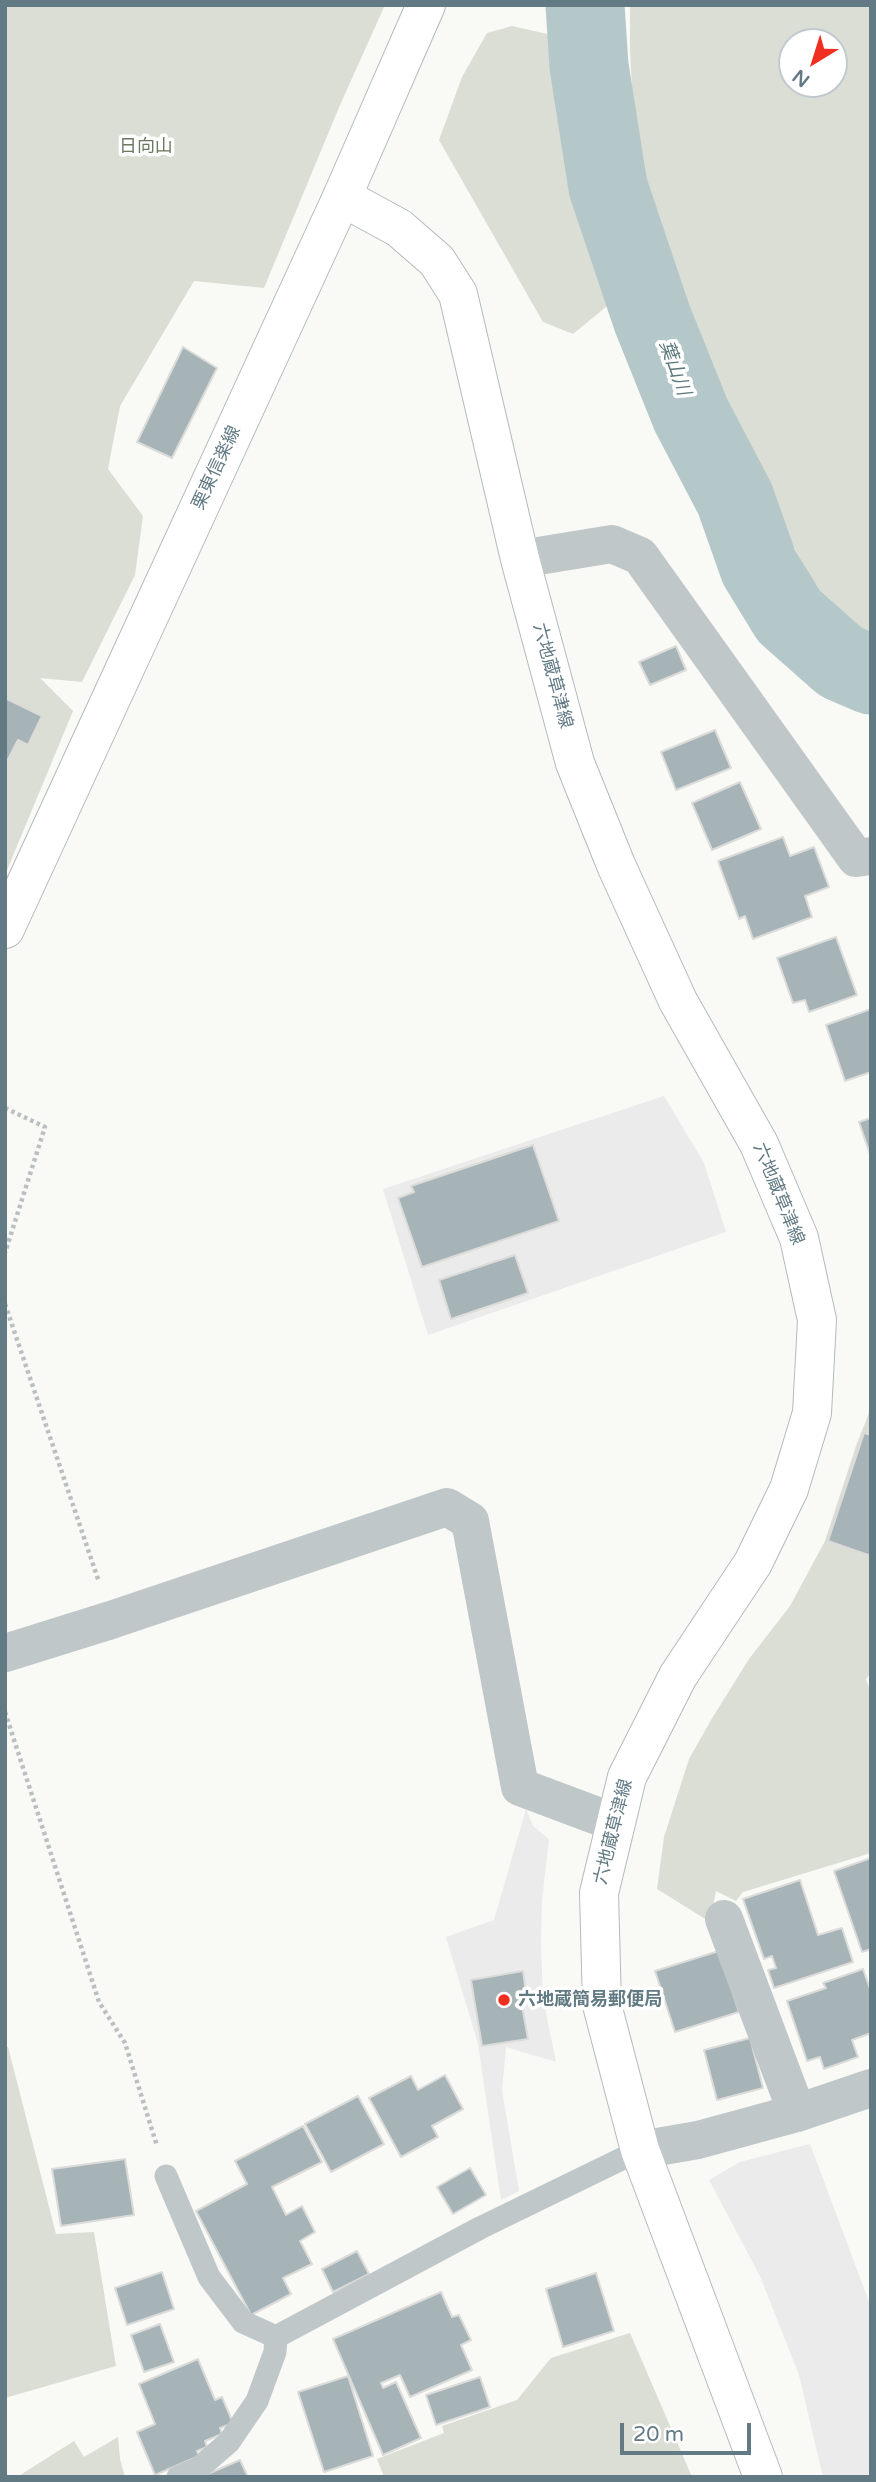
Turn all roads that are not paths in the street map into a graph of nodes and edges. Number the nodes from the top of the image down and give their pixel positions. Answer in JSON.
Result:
{"nodes":[{"id":1,"x":426,"y":5,"type":"edge"},
{"id":2,"x":342,"y":197,"type":"junction"},
{"id":3,"x":520,"y":559,"type":"junction"},
{"id":4,"x":866,"y":866,"type":"edge"},
{"id":5,"x":5,"y":929,"type":"edge"},
{"id":6,"x":5,"y":1653,"type":"edge"},
{"id":7,"x":616,"y":1823,"type":"junction"},
{"id":8,"x":724,"y":1919,"type":"dead end"},
{"id":9,"x":871,"y":2088,"type":"edge"},
{"id":10,"x":797,"y":2113,"type":"junction"},
{"id":11,"x":640,"y":2150,"type":"junction"},
{"id":12,"x":166,"y":2176,"type":"road end"},
{"id":13,"x":276,"y":2337,"type":"junction"},
{"id":14,"x":178,"y":2477,"type":"edge"},
{"id":15,"x":763,"y":2477,"type":"edge"}],
"edges":[{"from":1,"to":2,"type":"main road","name":"栗東信楽線"},
{"from":2,"to":3,"type":"main road","name":"六地蔵草津線"},
{"from":2,"to":5,"type":"main road","name":"栗東信楽線"},
{"from":3,"to":4,"type":"street"},
{"from":3,"to":7,"type":"main road","name":"六地蔵草津線"},
{"from":6,"to":7,"type":"street"},
{"from":7,"to":11,"type":"main road","name":"六地蔵草津線"},
{"from":8,"to":10,"type":"street"},
{"from":9,"to":10,"type":"street"},
{"from":10,"to":11,"type":"street"},
{"from":11,"to":13,"type":"lane"},
{"from":11,"to":15,"type":"main road","name":"六地蔵草津線"},
{"from":12,"to":13,"type":"lane"},
{"from":13,"to":14,"type":"lane"}]}
